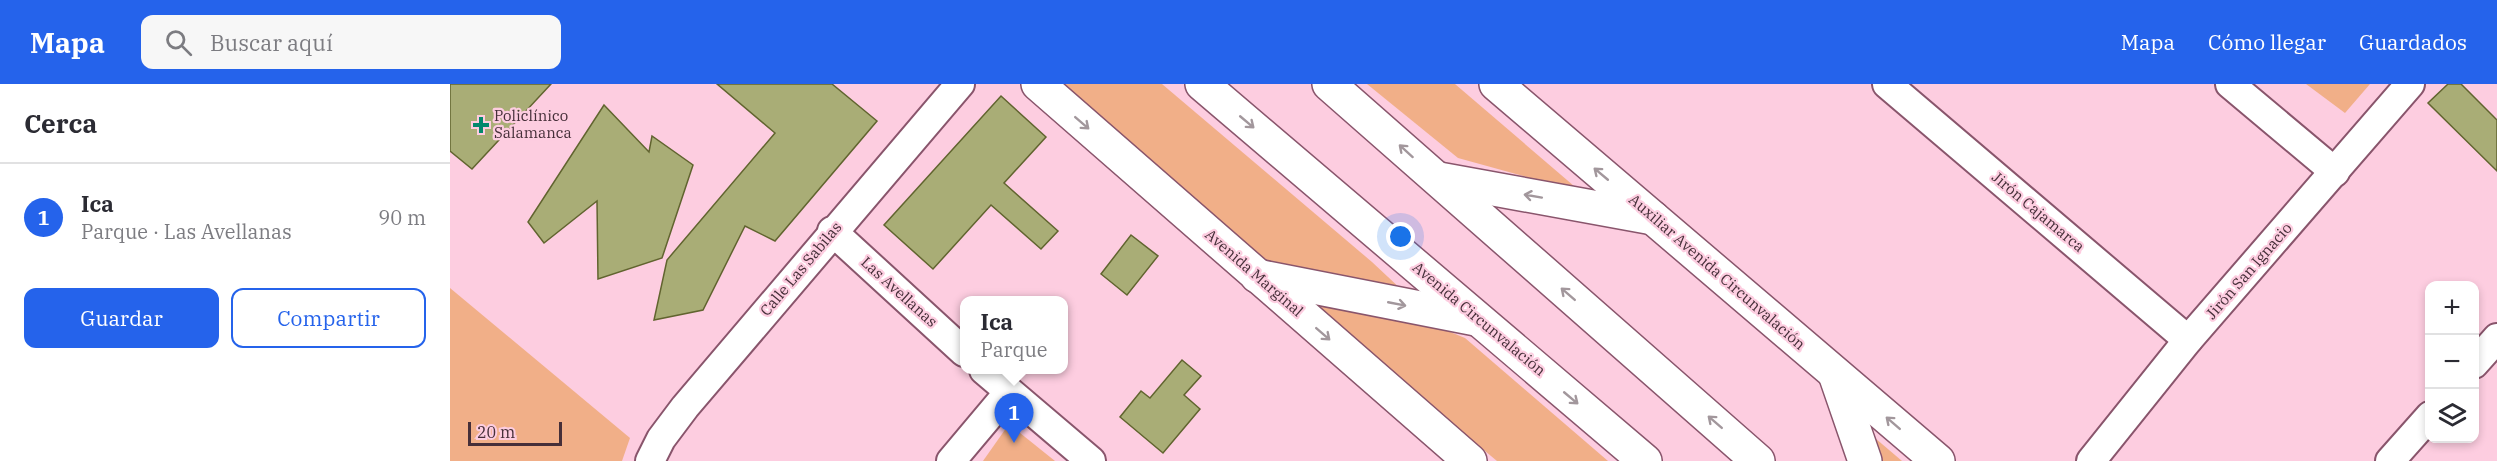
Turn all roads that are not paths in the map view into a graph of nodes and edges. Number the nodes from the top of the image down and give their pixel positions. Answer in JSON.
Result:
{"nodes":[{"id":1,"x":960,"y":84,"type":"edge"},
{"id":2,"x":1038,"y":84,"type":"edge"},
{"id":3,"x":1202,"y":84,"type":"edge"},
{"id":4,"x":1329,"y":84,"type":"edge"},
{"id":5,"x":1496,"y":84,"type":"edge"},
{"id":6,"x":1887,"y":84,"type":"edge"},
{"id":7,"x":2230,"y":84,"type":"edge"},
{"id":8,"x":2410,"y":84,"type":"edge"},
{"id":9,"x":2335,"y":172,"type":"junction"},
{"id":10,"x":1438,"y":179,"type":"junction"},
{"id":11,"x":1653,"y":218,"type":"junction"},
{"id":12,"x":832,"y":231,"type":"junction"},
{"id":13,"x":1257,"y":276,"type":"junction"},
{"id":14,"x":1479,"y":319,"type":"junction"},
{"id":15,"x":2497,"y":338,"type":"edge"},
{"id":16,"x":2188,"y":340,"type":"junction"},
{"id":17,"x":960,"y":348,"type":"edge"},
{"id":18,"x":2479,"y":359,"type":"edge"},
{"id":19,"x":989,"y":374,"type":"edge"},
{"id":20,"x":1835,"y":374,"type":"junction"},
{"id":21,"x":1009,"y":392,"type":"junction"},
{"id":22,"x":2425,"y":422,"type":"edge"},
{"id":23,"x":650,"y":461,"type":"edge"},
{"id":24,"x":951,"y":461,"type":"edge"},
{"id":25,"x":1091,"y":461,"type":"edge"},
{"id":26,"x":1470,"y":461,"type":"edge"},
{"id":27,"x":1645,"y":461,"type":"edge"},
{"id":28,"x":1758,"y":461,"type":"edge"},
{"id":29,"x":1865,"y":461,"type":"edge"},
{"id":30,"x":1938,"y":461,"type":"edge"},
{"id":31,"x":2091,"y":461,"type":"edge"},
{"id":32,"x":2390,"y":461,"type":"edge"}],
"edges":[{"from":1,"to":12,"type":"street","name":"Calle Las Sabilas"},
{"from":2,"to":13,"type":"main road","name":"Avenida Marginal","one_way":true},
{"from":3,"to":14,"type":"main road","name":"Avenida Circunvalación","one_way":true},
{"from":10,"to":4,"type":"main road","one_way":true},
{"from":11,"to":5,"type":"main road","name":"Auxiliar Avenida Circunvalación","one_way":true},
{"from":6,"to":16,"type":"street","name":"Jirón Cajamarca"},
{"from":7,"to":9,"type":"street"},
{"from":8,"to":9,"type":"street","name":"Jirón San Ignacio"},
{"from":9,"to":16,"type":"street","name":"Jirón San Ignacio"},
{"from":11,"to":10,"type":"main road","one_way":true},
{"from":28,"to":10,"type":"main road","one_way":true},
{"from":11,"to":20,"type":"main road","name":"Auxiliar Avenida Circunvalación"},
{"from":12,"to":17,"type":"street","name":"Las Avellanas"},
{"from":12,"to":23,"type":"street","name":"Calle Las Sabilas"},
{"from":13,"to":14,"type":"main road","one_way":true},
{"from":13,"to":26,"type":"main road","name":"Avenida Marginal","one_way":true},
{"from":14,"to":27,"type":"main road","name":"Avenida Circunvalación","one_way":true},
{"from":15,"to":18,"type":"street"},
{"from":16,"to":31,"type":"street","name":"Jirón San Ignacio"},
{"from":19,"to":21,"type":"street"},
{"from":20,"to":29,"type":"main road"},
{"from":30,"to":20,"type":"main road","name":"Auxiliar Avenida Circunvalación","one_way":true},
{"from":21,"to":24,"type":"street"},
{"from":21,"to":25,"type":"street"},
{"from":22,"to":32,"type":"street"}]}
